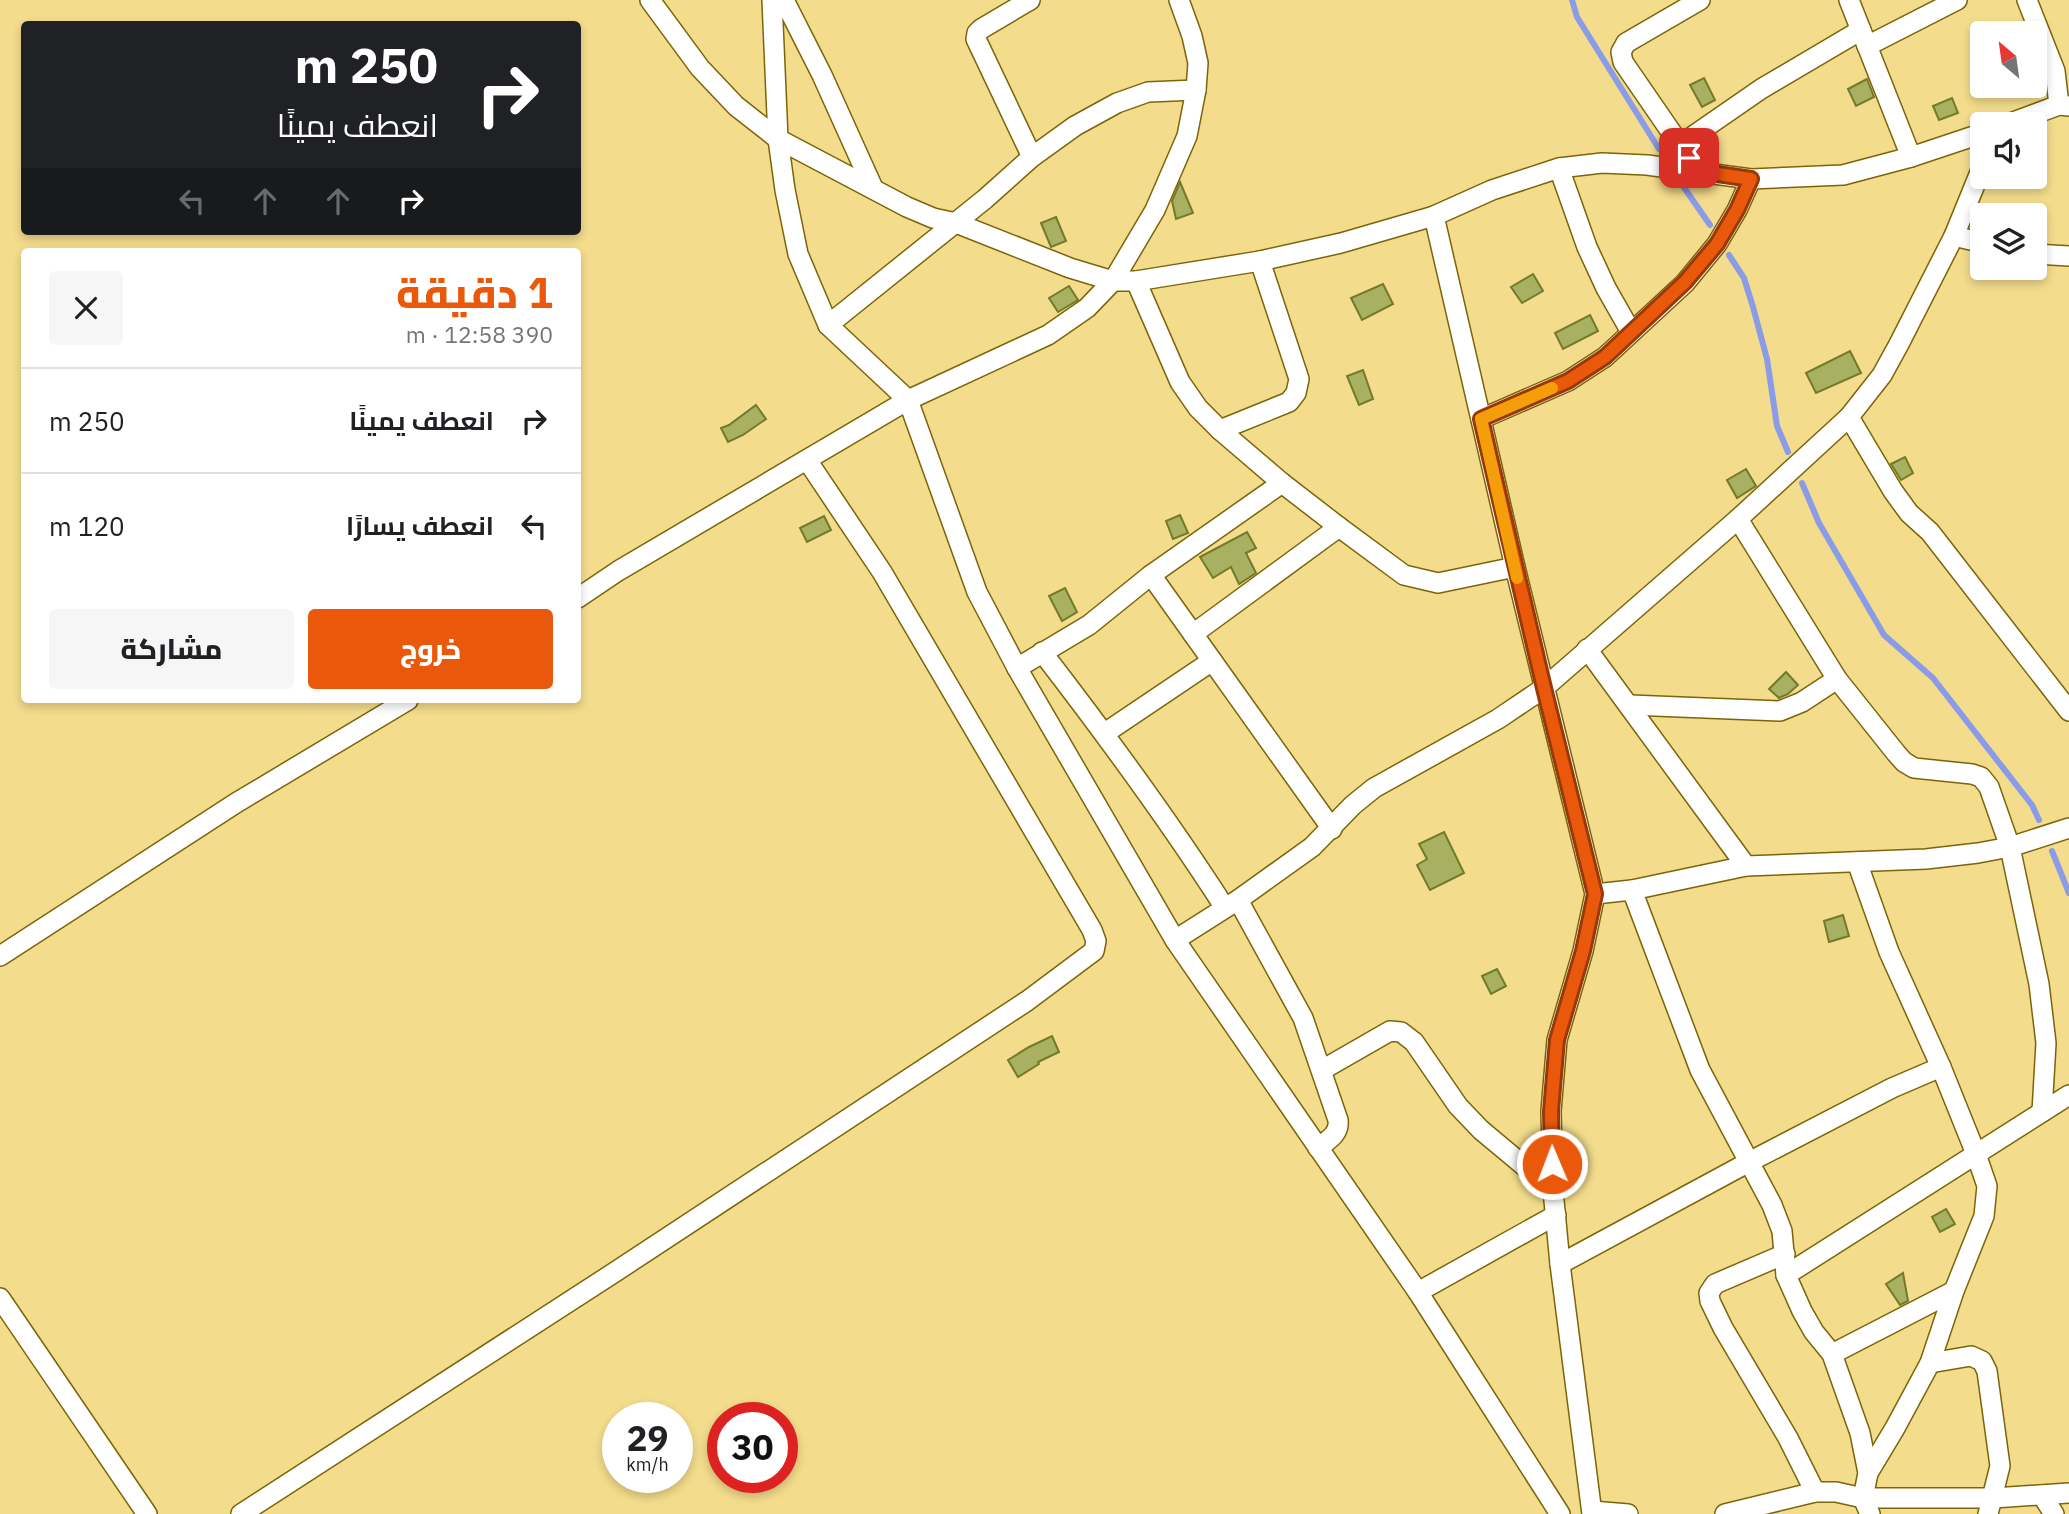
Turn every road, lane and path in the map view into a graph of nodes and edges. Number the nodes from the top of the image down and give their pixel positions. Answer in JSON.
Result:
{"nodes":[{"id":1,"x":650,"y":0,"type":"edge"},
{"id":2,"x":772,"y":0,"type":"edge"},
{"id":3,"x":784,"y":0,"type":"edge"},
{"id":4,"x":1030,"y":0,"type":"edge"},
{"id":5,"x":1180,"y":0,"type":"edge"},
{"id":6,"x":1700,"y":0,"type":"edge"},
{"id":7,"x":1849,"y":0,"type":"edge"},
{"id":8,"x":1957,"y":0,"type":"edge"},
{"id":9,"x":2027,"y":0,"type":"edge"},
{"id":10,"x":1864,"y":38,"type":"junction"},
{"id":11,"x":2062,"y":64,"type":"edge"},
{"id":12,"x":1196,"y":90,"type":"junction"},
{"id":13,"x":2064,"y":106,"type":"edge"},
{"id":14,"x":2045,"y":112,"type":"edge"},
{"id":15,"x":1970,"y":137,"type":"edge"},
{"id":16,"x":778,"y":139,"type":"junction"},
{"id":17,"x":1680,"y":145,"type":"junction"},
{"id":18,"x":1032,"y":157,"type":"junction"},
{"id":19,"x":1911,"y":157,"type":"junction"},
{"id":20,"x":1559,"y":168,"type":"junction"},
{"id":21,"x":1698,"y":171,"type":"junction"},
{"id":22,"x":1751,"y":179,"type":"junction"},
{"id":23,"x":873,"y":188,"type":"junction"},
{"id":24,"x":1973,"y":189,"type":"edge"},
{"id":25,"x":1434,"y":216,"type":"junction"},
{"id":26,"x":956,"y":223,"type":"junction"},
{"id":27,"x":1954,"y":236,"type":"junction"},
{"id":28,"x":1970,"y":240,"type":"edge"},
{"id":29,"x":2047,"y":255,"type":"edge"},
{"id":30,"x":2069,"y":256,"type":"edge"},
{"id":31,"x":1260,"y":261,"type":"junction"},
{"id":32,"x":1114,"y":281,"type":"junction"},
{"id":33,"x":1136,"y":281,"type":"junction"},
{"id":34,"x":828,"y":325,"type":"junction"},
{"id":35,"x":1631,"y":332,"type":"junction"},
{"id":36,"x":908,"y":400,"type":"junction"},
{"id":37,"x":1849,"y":417,"type":"junction"},
{"id":38,"x":1481,"y":419,"type":"junction"},
{"id":39,"x":1220,"y":430,"type":"junction"},
{"id":40,"x":807,"y":460,"type":"junction"},
{"id":41,"x":1282,"y":483,"type":"junction"},
{"id":42,"x":1738,"y":519,"type":"junction"},
{"id":43,"x":1339,"y":527,"type":"junction"},
{"id":44,"x":1515,"y":567,"type":"junction"},
{"id":45,"x":1151,"y":575,"type":"junction"},
{"id":46,"x":581,"y":596,"type":"edge"},
{"id":47,"x":1193,"y":634,"type":"junction"},
{"id":48,"x":1587,"y":649,"type":"junction"},
{"id":49,"x":1042,"y":652,"type":"junction"},
{"id":50,"x":1213,"y":661,"type":"junction"},
{"id":51,"x":1017,"y":668,"type":"junction"},
{"id":52,"x":1837,"y":680,"type":"junction"},
{"id":53,"x":1544,"y":688,"type":"junction"},
{"id":54,"x":403,"y":703,"type":"edge"},
{"id":55,"x":1630,"y":705,"type":"junction"},
{"id":56,"x":2069,"y":711,"type":"edge"},
{"id":57,"x":1105,"y":733,"type":"junction"},
{"id":58,"x":2069,"y":828,"type":"edge"},
{"id":59,"x":1332,"y":829,"type":"junction"},
{"id":60,"x":2010,"y":846,"type":"junction"},
{"id":61,"x":1857,"y":862,"type":"junction"},
{"id":62,"x":1746,"y":866,"type":"junction"},
{"id":63,"x":1632,"y":890,"type":"junction"},
{"id":64,"x":1595,"y":894,"type":"junction"},
{"id":65,"x":1232,"y":904,"type":"junction"},
{"id":66,"x":1175,"y":940,"type":"junction"},
{"id":67,"x":0,"y":956,"type":"edge"},
{"id":68,"x":1941,"y":1067,"type":"junction"},
{"id":69,"x":1322,"y":1070,"type":"junction"},
{"id":70,"x":2069,"y":1095,"type":"edge"},
{"id":71,"x":2042,"y":1112,"type":"junction"},
{"id":72,"x":1318,"y":1148,"type":"junction"},
{"id":73,"x":1976,"y":1154,"type":"junction"},
{"id":74,"x":1749,"y":1162,"type":"junction"},
{"id":75,"x":1553,"y":1190,"type":"junction"},
{"id":76,"x":1556,"y":1215,"type":"junction"},
{"id":77,"x":1785,"y":1254,"type":"junction"},
{"id":78,"x":1560,"y":1264,"type":"junction"},
{"id":79,"x":1786,"y":1275,"type":"junction"},
{"id":80,"x":1954,"y":1291,"type":"junction"},
{"id":81,"x":1418,"y":1292,"type":"junction"},
{"id":82,"x":0,"y":1298,"type":"edge"},
{"id":83,"x":1832,"y":1354,"type":"junction"},
{"id":84,"x":1930,"y":1363,"type":"junction"},
{"id":85,"x":1868,"y":1473,"type":"junction"},
{"id":86,"x":1815,"y":1492,"type":"junction"},
{"id":87,"x":2069,"y":1493,"type":"edge"},
{"id":88,"x":2042,"y":1495,"type":"junction"},
{"id":89,"x":1866,"y":1506,"type":"edge"},
{"id":90,"x":1991,"y":1506,"type":"edge"},
{"id":91,"x":1592,"y":1512,"type":"edge"},
{"id":92,"x":147,"y":1514,"type":"edge"},
{"id":93,"x":241,"y":1514,"type":"edge"},
{"id":94,"x":1560,"y":1514,"type":"edge"},
{"id":95,"x":1628,"y":1514,"type":"edge"},
{"id":96,"x":1725,"y":1514,"type":"edge"},
{"id":97,"x":2054,"y":1514,"type":"edge"}],
"edges":[{"from":1,"to":16,"type":"street"},
{"from":2,"to":16,"type":"street"},
{"from":3,"to":23,"type":"street"},
{"from":4,"to":18,"type":"street"},
{"from":5,"to":12,"type":"street"},
{"from":6,"to":17,"type":"street"},
{"from":7,"to":10,"type":"street"},
{"from":8,"to":10,"type":"street"},
{"from":9,"to":11,"type":"street"},
{"from":10,"to":17,"type":"street"},
{"from":10,"to":19,"type":"street"},
{"from":11,"to":13,"type":"street"},
{"from":12,"to":18,"type":"street"},
{"from":12,"to":32,"type":"street"},
{"from":13,"to":14,"type":"street"},
{"from":15,"to":19,"type":"street"},
{"from":16,"to":23,"type":"street"},
{"from":16,"to":34,"type":"street"},
{"from":17,"to":21,"type":"street"},
{"from":18,"to":26,"type":"street"},
{"from":19,"to":22,"type":"street"},
{"from":20,"to":21,"type":"street"},
{"from":20,"to":25,"type":"street"},
{"from":20,"to":35,"type":"street"},
{"from":21,"to":22,"type":"street"},
{"from":22,"to":35,"type":"street"},
{"from":23,"to":26,"type":"street"},
{"from":24,"to":27,"type":"street"},
{"from":25,"to":31,"type":"street"},
{"from":25,"to":38,"type":"street"},
{"from":26,"to":32,"type":"street"},
{"from":26,"to":34,"type":"street"},
{"from":27,"to":28,"type":"street"},
{"from":27,"to":37,"type":"street"},
{"from":29,"to":30,"type":"street"},
{"from":31,"to":33,"type":"street"},
{"from":31,"to":39,"type":"street"},
{"from":32,"to":33,"type":"street"},
{"from":32,"to":36,"type":"street"},
{"from":33,"to":39,"type":"street"},
{"from":34,"to":36,"type":"street"},
{"from":35,"to":38,"type":"street"},
{"from":36,"to":40,"type":"street"},
{"from":36,"to":51,"type":"street"},
{"from":37,"to":42,"type":"street"},
{"from":37,"to":56,"type":"street"},
{"from":38,"to":44,"type":"street"},
{"from":39,"to":41,"type":"street"},
{"from":40,"to":46,"type":"street"},
{"from":40,"to":93,"type":"street"},
{"from":41,"to":43,"type":"street"},
{"from":41,"to":45,"type":"street"},
{"from":42,"to":48,"type":"street"},
{"from":42,"to":52,"type":"street"},
{"from":43,"to":44,"type":"street"},
{"from":43,"to":47,"type":"street"},
{"from":44,"to":53,"type":"street"},
{"from":45,"to":47,"type":"street"},
{"from":45,"to":49,"type":"street"},
{"from":47,"to":50,"type":"street"},
{"from":48,"to":53,"type":"street"},
{"from":48,"to":55,"type":"street"},
{"from":49,"to":51,"type":"street"},
{"from":49,"to":57,"type":"street"},
{"from":50,"to":57,"type":"street"},
{"from":50,"to":59,"type":"street"},
{"from":51,"to":66,"type":"street"},
{"from":52,"to":55,"type":"street"},
{"from":52,"to":60,"type":"street"},
{"from":53,"to":59,"type":"street"},
{"from":53,"to":64,"type":"street"},
{"from":54,"to":67,"type":"street"},
{"from":55,"to":62,"type":"street"},
{"from":57,"to":65,"type":"street"},
{"from":58,"to":60,"type":"street"},
{"from":59,"to":65,"type":"street"},
{"from":60,"to":61,"type":"street"},
{"from":60,"to":71,"type":"street"},
{"from":61,"to":62,"type":"street"},
{"from":61,"to":68,"type":"street"},
{"from":62,"to":63,"type":"street"},
{"from":63,"to":64,"type":"street"},
{"from":63,"to":74,"type":"street"},
{"from":64,"to":75,"type":"street"},
{"from":65,"to":66,"type":"street"},
{"from":65,"to":69,"type":"street"},
{"from":66,"to":72,"type":"street"},
{"from":68,"to":73,"type":"street"},
{"from":68,"to":74,"type":"street"},
{"from":69,"to":72,"type":"street"},
{"from":69,"to":75,"type":"street"},
{"from":70,"to":71,"type":"street"},
{"from":71,"to":73,"type":"street"},
{"from":72,"to":81,"type":"street"},
{"from":73,"to":79,"type":"street"},
{"from":73,"to":80,"type":"street"},
{"from":74,"to":77,"type":"street"},
{"from":74,"to":78,"type":"street"},
{"from":75,"to":76,"type":"street"},
{"from":76,"to":78,"type":"street"},
{"from":76,"to":81,"type":"street"},
{"from":77,"to":79,"type":"street"},
{"from":77,"to":86,"type":"street"},
{"from":78,"to":91,"type":"street"},
{"from":79,"to":83,"type":"street"},
{"from":80,"to":83,"type":"street"},
{"from":80,"to":84,"type":"street"},
{"from":81,"to":94,"type":"street"},
{"from":82,"to":92,"type":"street"},
{"from":83,"to":85,"type":"street"},
{"from":84,"to":85,"type":"street"},
{"from":84,"to":90,"type":"street"},
{"from":85,"to":89,"type":"street"},
{"from":86,"to":89,"type":"street"},
{"from":86,"to":96,"type":"street"},
{"from":87,"to":88,"type":"street"},
{"from":88,"to":90,"type":"street"},
{"from":88,"to":97,"type":"street"},
{"from":89,"to":90,"type":"street"},
{"from":91,"to":95,"type":"street"}]}
